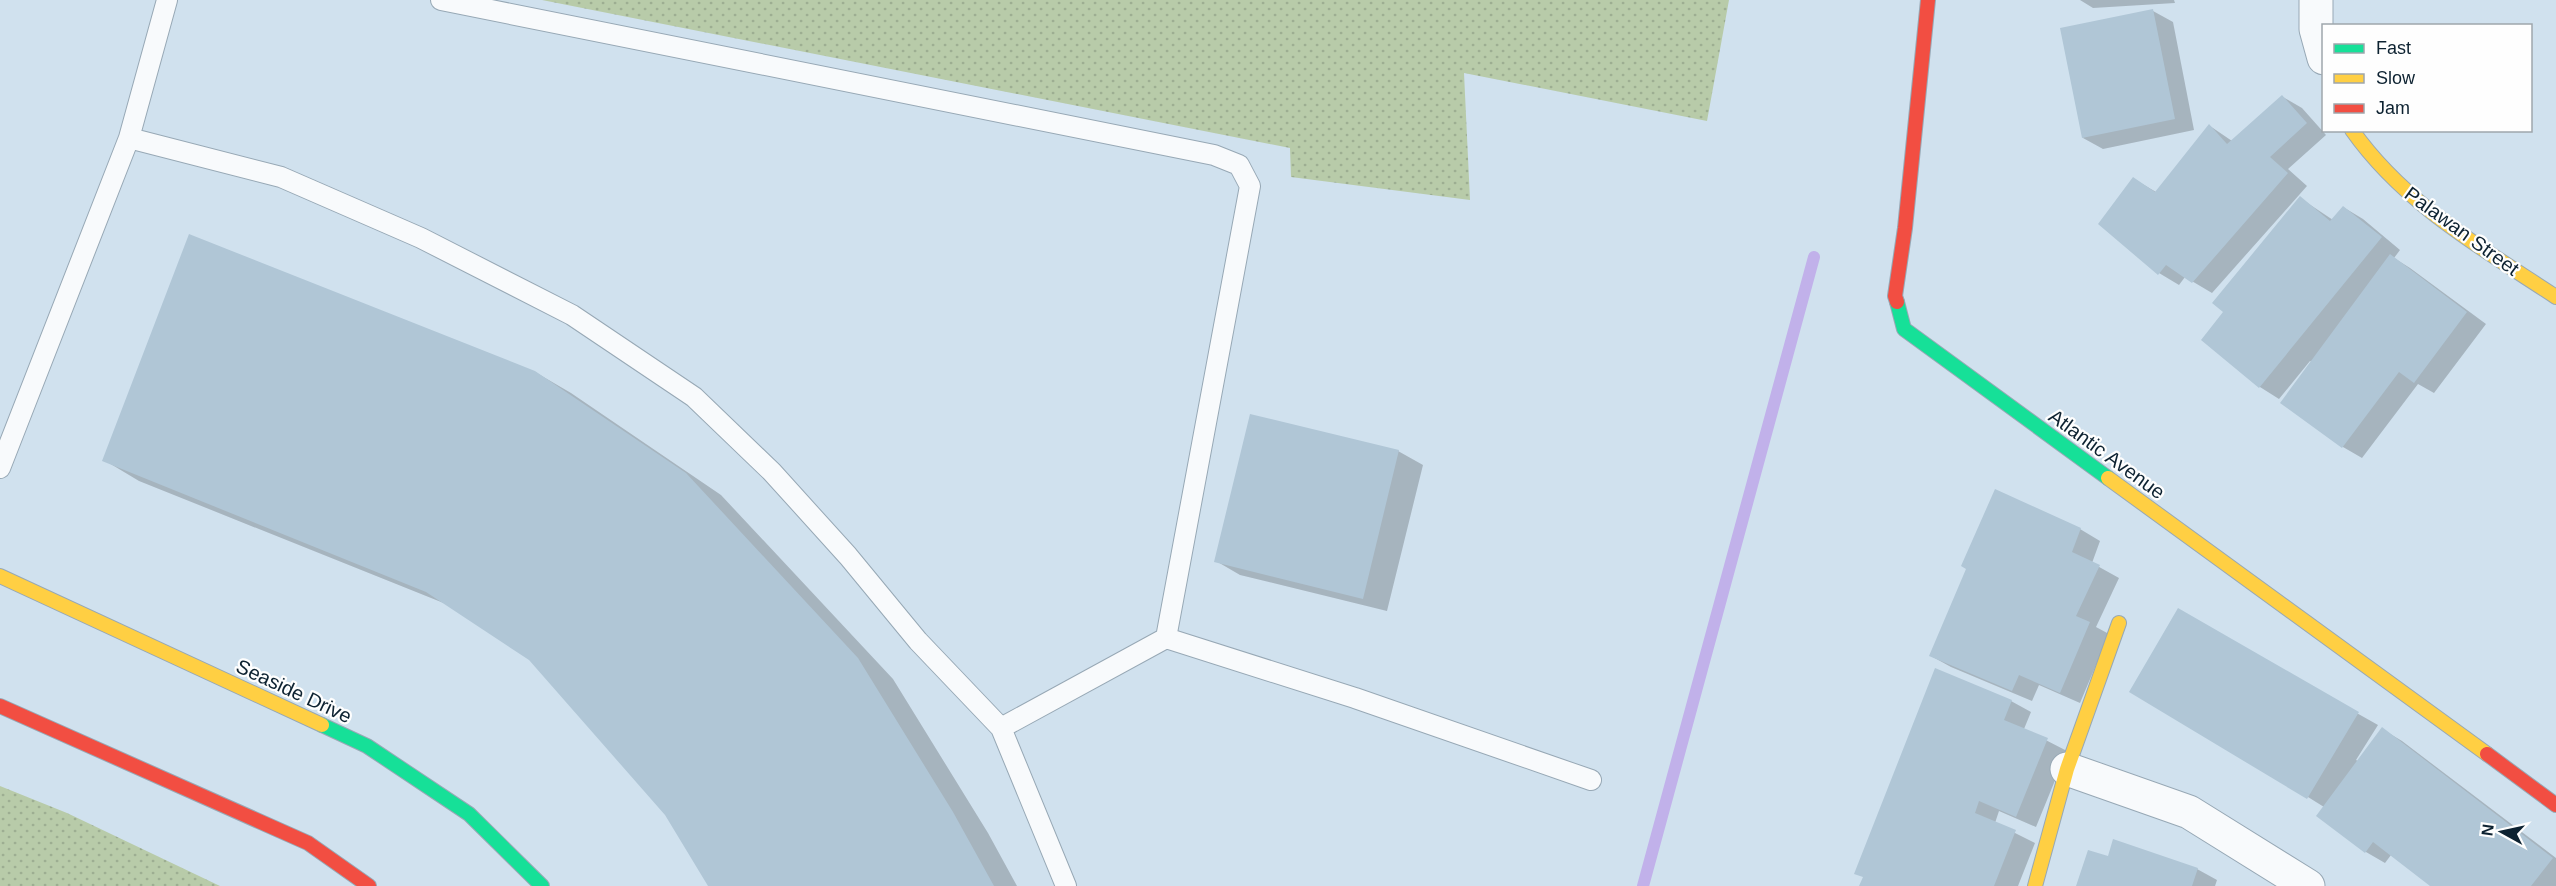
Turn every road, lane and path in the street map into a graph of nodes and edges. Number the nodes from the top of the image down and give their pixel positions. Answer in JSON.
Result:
{"nodes":[{"id":1,"x":168,"y":0,"type":"edge"},
{"id":2,"x":441,"y":0,"type":"edge"},
{"id":3,"x":1928,"y":0,"type":"edge"},
{"id":4,"x":2316,"y":0,"type":"edge"},
{"id":5,"x":2322,"y":51,"type":"edge"},
{"id":6,"x":2353,"y":132,"type":"edge"},
{"id":7,"x":129,"y":138,"type":"junction"},
{"id":8,"x":2556,"y":297,"type":"edge"},
{"id":9,"x":0,"y":468,"type":"edge"},
{"id":10,"x":0,"y":576,"type":"edge"},
{"id":11,"x":2119,"y":623,"type":"dead end"},
{"id":12,"x":1166,"y":638,"type":"junction"},
{"id":13,"x":0,"y":706,"type":"edge"},
{"id":14,"x":1001,"y":728,"type":"junction"},
{"id":15,"x":2067,"y":770,"type":"junction"},
{"id":16,"x":1590,"y":780,"type":"dead end"},
{"id":17,"x":2556,"y":805,"type":"edge"},
{"id":18,"x":2290,"y":881,"type":"edge"},
{"id":19,"x":369,"y":886,"type":"edge"},
{"id":20,"x":542,"y":886,"type":"edge"},
{"id":21,"x":1066,"y":886,"type":"edge"},
{"id":22,"x":2035,"y":886,"type":"edge"}],
"edges":[{"from":1,"to":7,"type":"lane"},
{"from":2,"to":12,"type":"lane"},
{"from":3,"to":17,"type":"street","name":"Atlantic Avenue"},
{"from":4,"to":5,"type":"street"},
{"from":6,"to":8,"type":"street","name":"Palawan Street"},
{"from":7,"to":9,"type":"lane"},
{"from":7,"to":14,"type":"lane"},
{"from":10,"to":20,"type":"street","name":"Seaside Drive"},
{"from":11,"to":15,"type":"street"},
{"from":12,"to":14,"type":"lane"},
{"from":12,"to":16,"type":"lane"},
{"from":13,"to":19,"type":"street"},
{"from":14,"to":21,"type":"lane"},
{"from":15,"to":18,"type":"street"},
{"from":15,"to":22,"type":"street"}]}
